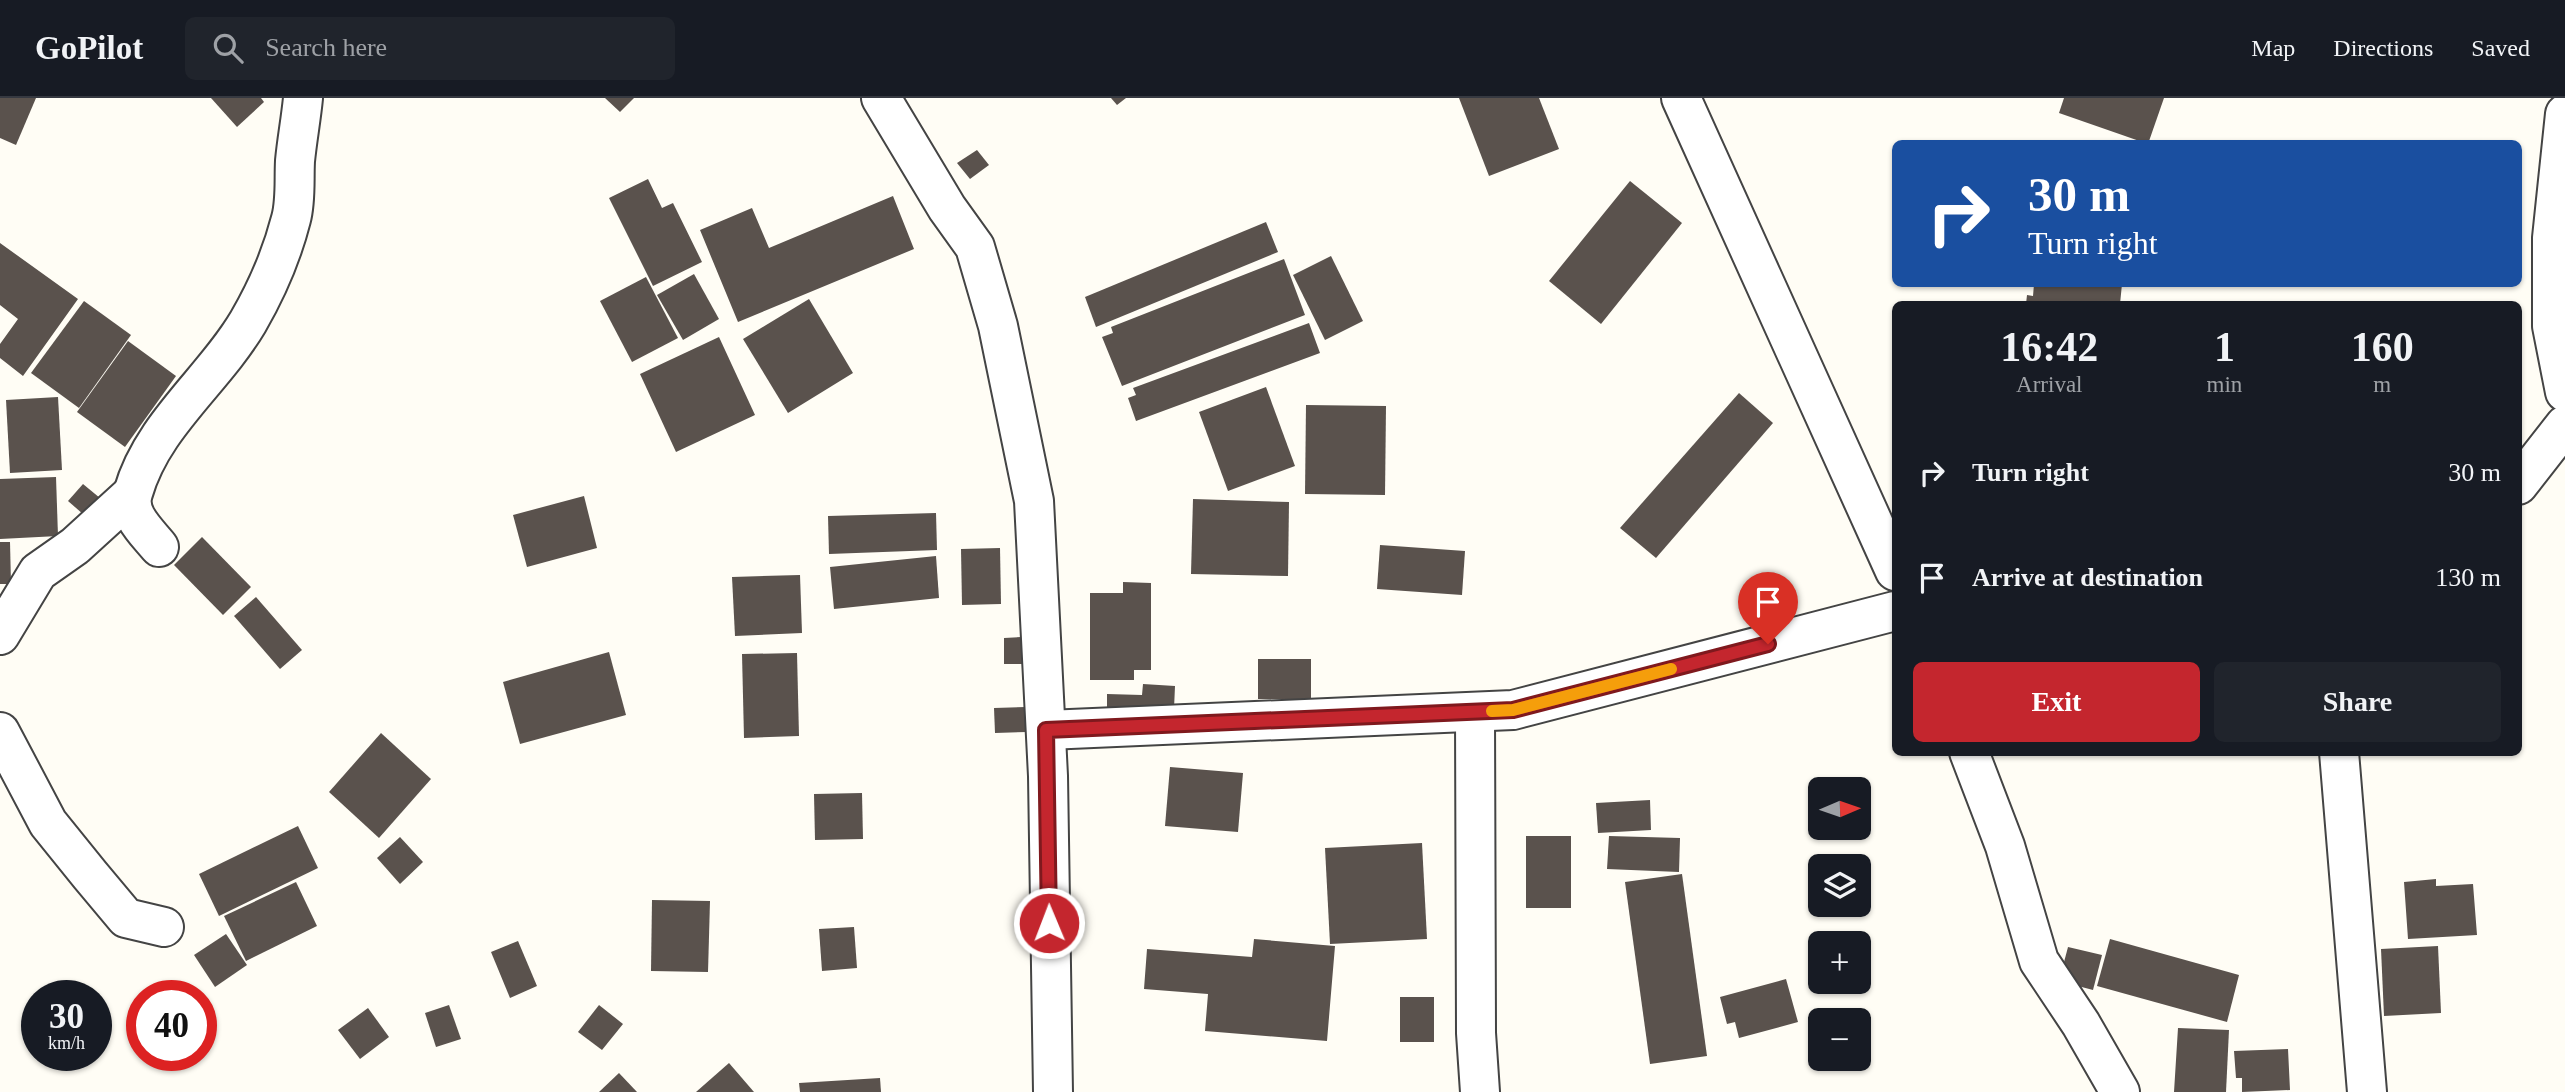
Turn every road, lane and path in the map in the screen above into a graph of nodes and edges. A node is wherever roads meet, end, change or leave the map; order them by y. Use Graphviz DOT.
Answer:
graph roads {
  1 [pos="303,98"];
  2 [pos="881,98"];
  3 [pos="1681,98"];
  4 [pos="2565,114"];
  5 [pos="2565,392"];
  6 [pos="2565,425"];
  7 [pos="2522,480"];
  8 [pos="131,495"];
  9 [pos="159,547"];
  10 [pos="1892,564"];
  11 [pos="1892,612"];
  12 [pos="0,635"];
  13 [pos="1475,712"];
  14 [pos="1046,730"];
  15 [pos="0,732"];
  16 [pos="1971,756"];
  17 [pos="2339,756"];
  18 [pos="164,926"];
  19 [pos="1053,1092"];
  20 [pos="1480,1092"];
  21 [pos="2120,1092"];
  22 [pos="2367,1092"];
  1 -- 8 [label="street"];
  2 -- 14 [label="street"];
  3 -- 10 [label="street"];
  4 -- 5 [label="street"];
  6 -- 7 [label="street"];
  8 -- 9 [label="street"];
  8 -- 12 [label="street"];
  11 -- 13 [label="street"];
  13 -- 14 [label="street"];
  13 -- 20 [label="street"];
  14 -- 19 [label="street"];
  15 -- 18 [label="street"];
  16 -- 21 [label="street"];
  17 -- 22 [label="street"];
}
